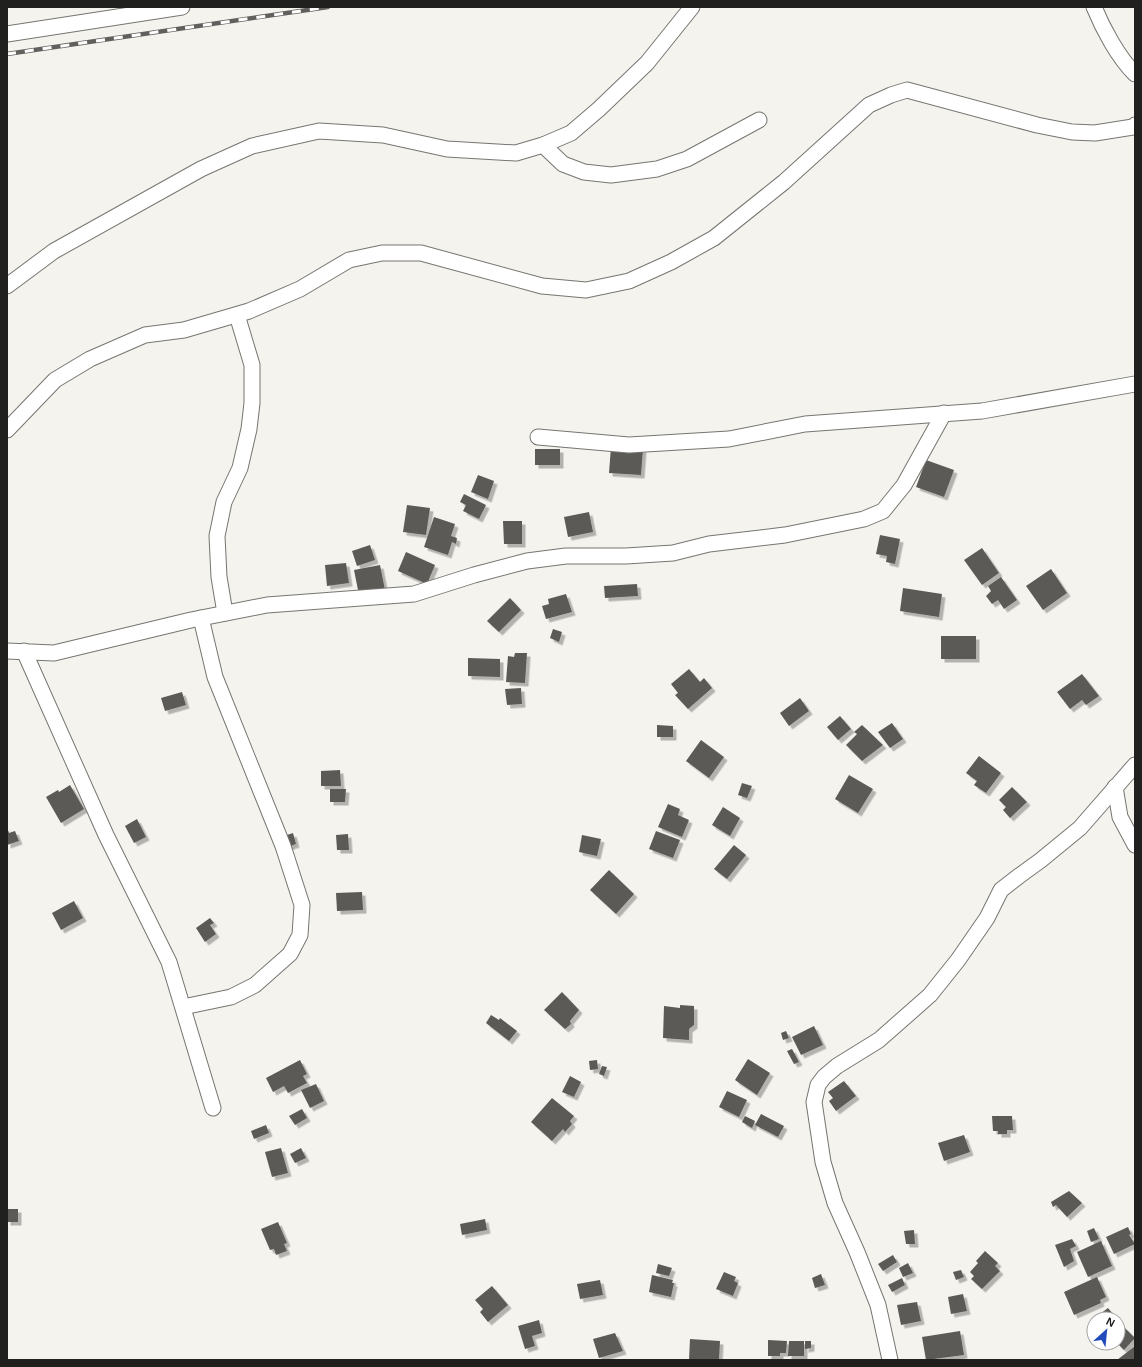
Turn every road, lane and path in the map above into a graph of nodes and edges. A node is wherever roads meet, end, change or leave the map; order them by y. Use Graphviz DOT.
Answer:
graph roads {
  1 [pos="182,7"];
  2 [pos="692,7"];
  3 [pos="1094,7"];
  4 [pos="7,34"];
  5 [pos="1135,74"];
  6 [pos="759,120"];
  7 [pos="1135,126"];
  8 [pos="543,145"];
  9 [pos="7,286"];
  10 [pos="237,315"];
  11 [pos="1135,384"];
  12 [pos="944,414"];
  13 [pos="7,430"];
  14 [pos="538,437"];
  15 [pos="225,613"];
  16 [pos="201,618"];
  17 [pos="7,651"];
  18 [pos="24,651"];
  19 [pos="1135,764"];
  20 [pos="1115,787"];
  21 [pos="1135,845"];
  22 [pos="183,1007"];
  23 [pos="213,1108"];
  24 [pos="890,1360"];
  1 -- 4 [label="street"];
  2 -- 8 [label="street"];
  3 -- 5 [label="street"];
  6 -- 8 [label="street"];
  7 -- 10 [label="street"];
  8 -- 9 [label="street"];
  10 -- 13 [label="street"];
  10 -- 15 [label="street"];
  11 -- 12 [label="street"];
  12 -- 14 [label="street"];
  12 -- 15 [label="street"];
  15 -- 16 [label="street"];
  16 -- 18 [label="street"];
  16 -- 22 [label="street"];
  17 -- 18 [label="street"];
  18 -- 22 [label="street"];
  19 -- 20 [label="street"];
  20 -- 21 [label="street"];
  20 -- 24 [label="street"];
  22 -- 23 [label="street"];
}
